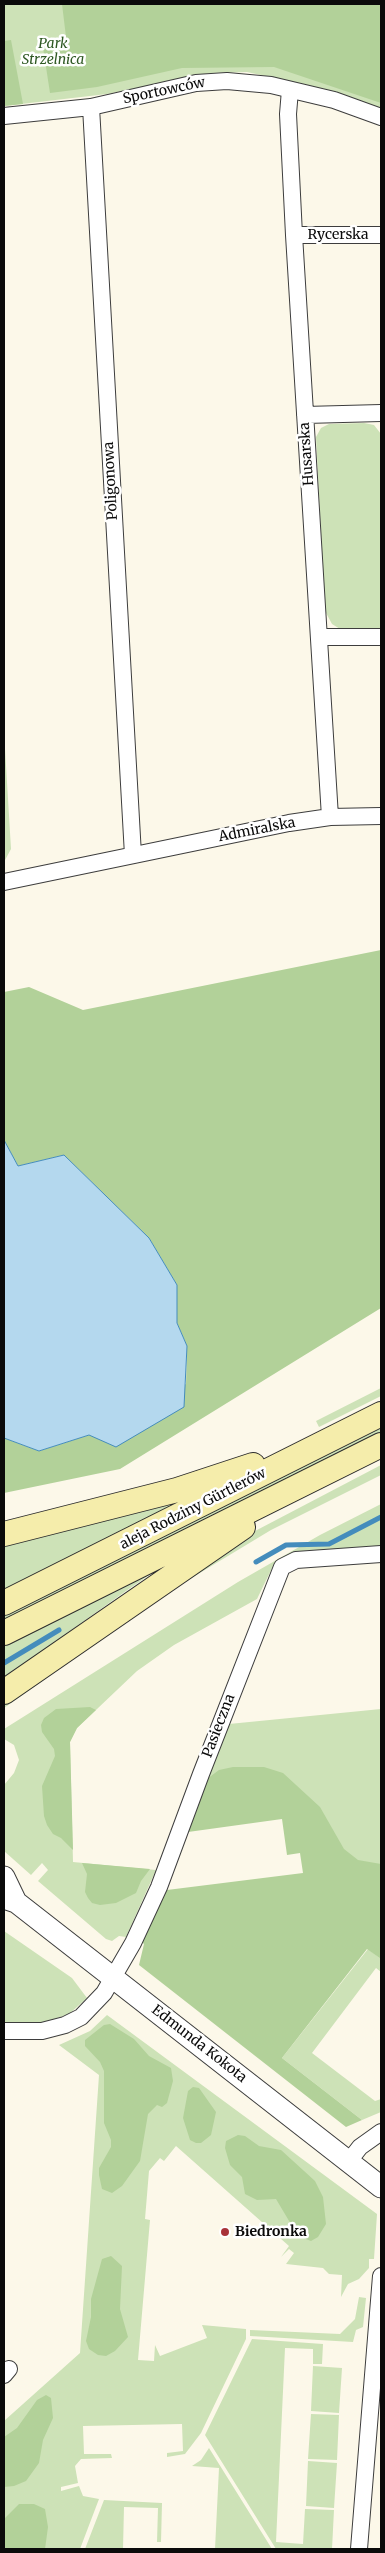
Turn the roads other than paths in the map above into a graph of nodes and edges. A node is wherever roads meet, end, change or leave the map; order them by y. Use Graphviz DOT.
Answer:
graph roads {
  1 [pos="290,90"];
  2 [pos="91,107"];
  3 [pos="4,116"];
  4 [pos="381,117"];
  5 [pos="294,235"];
  6 [pos="381,235"];
  7 [pos="381,412"];
  8 [pos="305,415"];
  9 [pos="319,637"];
  10 [pos="381,637"];
  11 [pos="381,816"];
  12 [pos="330,817"];
  13 [pos="134,855"];
  14 [pos="4,882"];
  15 [pos="381,1414"];
  16 [pos="328,1441"];
  17 [pos="381,1445"];
  18 [pos="312,1479"];
  19 [pos="4,1534"];
  20 [pos="381,1554"];
  21 [pos="4,1603"];
  22 [pos="4,1633"];
  23 [pos="4,1692"];
  24 [pos="4,1877"];
  25 [pos="10,1900"];
  26 [pos="114,1977"];
  27 [pos="4,2031"];
  28 [pos="381,2132"];
  29 [pos="349,2161"];
  30 [pos="381,2187"];
  31 [pos="381,2276"];
  32 [pos="359,2549"];
  1 -- 2 [label="street, Sportowców"];
  1 -- 4 [label="street, Sportowców"];
  1 -- 5 [label="street, Husarska"];
  2 -- 3 [label="street, Sportowców"];
  2 -- 13 [label="street, Poligonowa"];
  5 -- 6 [label="street, Rycerska"];
  5 -- 8 [label="street, Husarska"];
  7 -- 8 [label="street"];
  8 -- 9 [label="street, Husarska"];
  9 -- 10 [label="street"];
  9 -- 12 [label="street, Husarska"];
  11 -- 12 [label="street, Admiralska"];
  12 -- 13 [label="street, Admiralska"];
  13 -- 14 [label="street, Admiralska"];
  15 -- 16 [label="main road, aleja Rodziny Gürtlerów"];
  16 -- 19 [label="main road"];
  16 -- 21 [label="main road, aleja Rodziny Gürtlerów"];
  17 -- 18 [label="main road, aleja Rodziny Gürtlerów"];
  18 -- 22 [label="main road, aleja Rodziny Gürtlerów"];
  18 -- 23 [label="main road"];
  20 -- 26 [label="street, Pasieczna"];
  24 -- 25 [label="street, Edmunda Kokota"];
  25 -- 26 [label="street, Edmunda Kokota"];
  26 -- 27 [label="street, Pasieczna"];
  26 -- 29 [label="street, Edmunda Kokota"];
  28 -- 29 [label="street"];
  29 -- 30 [label="street, Edmunda Kokota"];
  31 -- 32 [label="street"];
}
